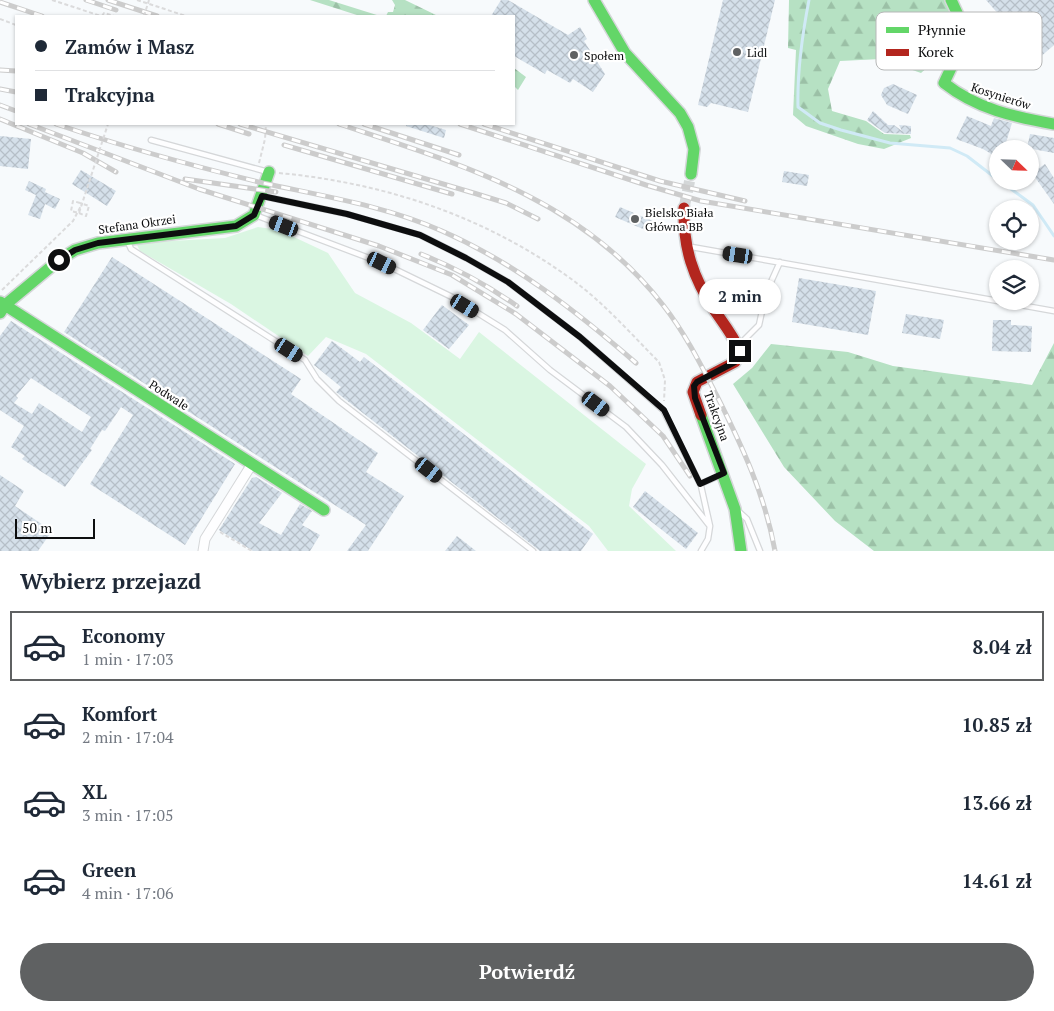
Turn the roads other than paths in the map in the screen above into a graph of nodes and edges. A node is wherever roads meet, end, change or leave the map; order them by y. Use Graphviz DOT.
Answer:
graph roads {
  1 [pos="594,0"];
  2 [pos="952,0"];
  3 [pos="957,12"];
  4 [pos="950,70"];
  5 [pos="1054,124"];
  6 [pos="151,140"];
  7 [pos="264,171"];
  8 [pos="691,174"];
  9 [pos="262,196"];
  10 [pos="684,208"];
  11 [pos="254,215"];
  12 [pos="126,239"];
  13 [pos="685,246"];
  14 [pos="780,262"];
  15 [pos="989,299"];
  16 [pos="2,307"];
  17 [pos="1039,308"];
  18 [pos="1054,311"];
  19 [pos="738,346"];
  20 [pos="252,464"];
  21 [pos="724,473"];
  22 [pos="700,484"];
  23 [pos="735,509"];
  24 [pos="324,510"];
  25 [pos="710,526"];
  26 [pos="203,551"];
  27 [pos="534,551"];
  28 [pos="701,551"];
  29 [pos="741,551"];
  30 [pos="760,551"];
  1 -- 8 [label="street"];
  2 -- 3 [label="street, Kosynierów"];
  4 -- 5 [label="street, Kosynierów"];
  6 -- 7 [label="lane"];
  7 -- 9 [label="street"];
  9 -- 11 [label="street"];
  9 -- 22 [label="lane"];
  10 -- 13 [label="street"];
  11 -- 12 [label="street, Stefana Okrzei"];
  11 -- 25 [label="lane"];
  12 -- 16 [label="street, Stefana Okrzei"];
  12 -- 27 [label="lane"];
  13 -- 14 [label="lane"];
  13 -- 19 [label="street"];
  14 -- 15 [label="lane"];
  14 -- 19 [label="lane"];
  16 -- 20 [label="street, Podwale"];
  17 -- 18 [label="lane"];
  19 -- 21 [label="street, Trakcyjna"];
  20 -- 24 [label="street, Podwale"];
  20 -- 26 [label="street"];
  21 -- 22 [label="lane"];
  21 -- 23 [label="street, Trakcyjna"];
  22 -- 25 [label="lane"];
  23 -- 29 [label="street, Trakcyjna"];
  23 -- 30 [label="lane"];
  25 -- 28 [label="lane"];
}
